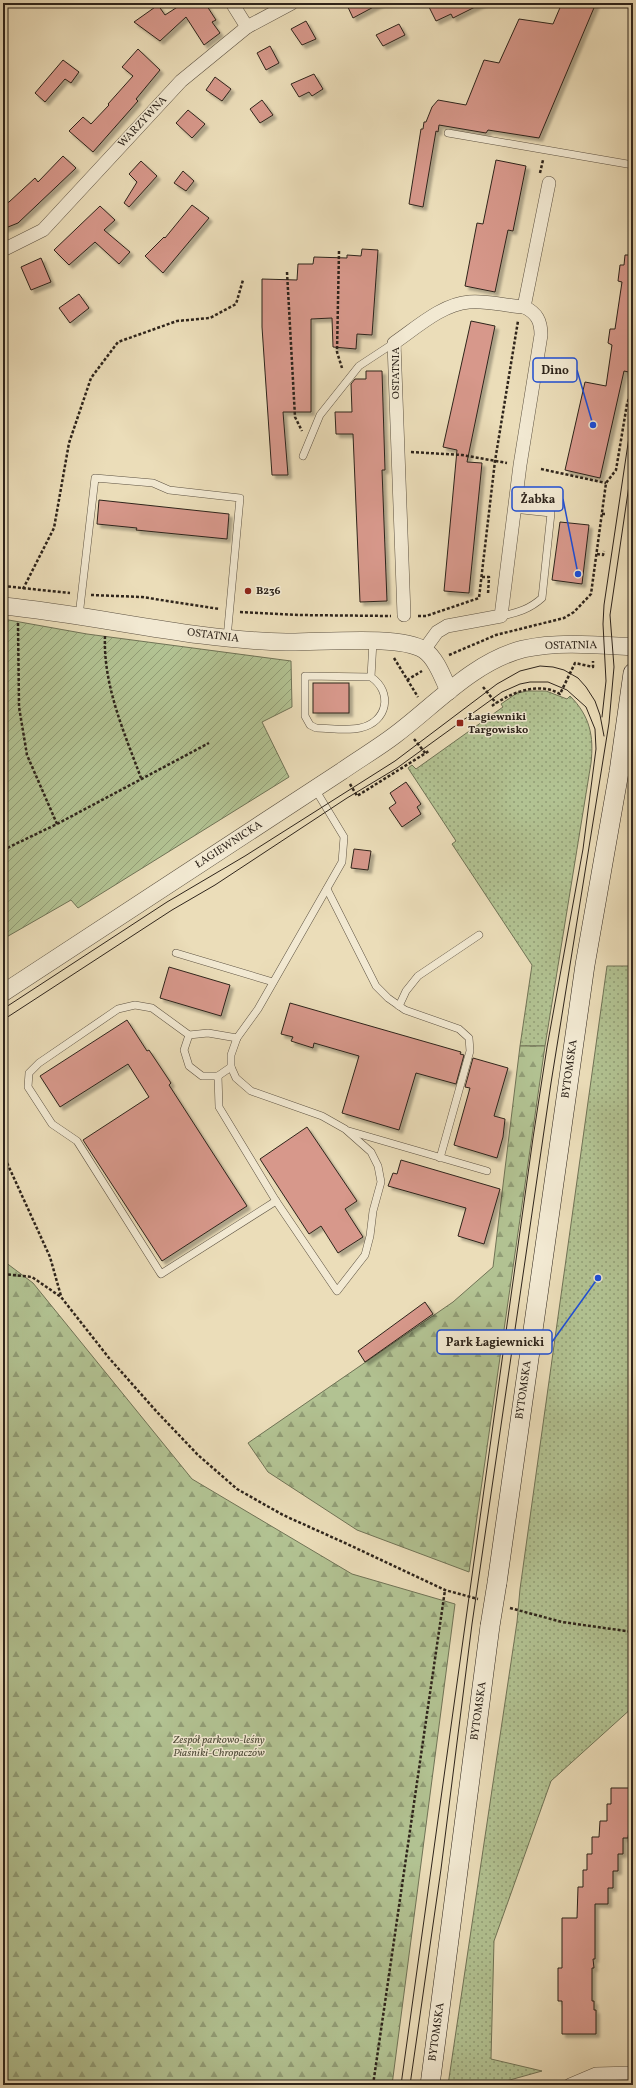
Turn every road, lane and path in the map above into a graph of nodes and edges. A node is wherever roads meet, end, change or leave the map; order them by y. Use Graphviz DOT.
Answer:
graph roads {
  1 [pos="232,3"];
  2 [pos="292,3"];
  3 [pos="247,27"];
  4 [pos="448,134"];
  5 [pos="545,150"];
  6 [pos="633,165"];
  7 [pos="544,181"];
  8 [pos="3,250"];
  9 [pos="339,251"];
  10 [pos="287,272"];
  11 [pos="243,280"];
  12 [pos="520,307"];
  13 [pos="394,343"];
  14 [pos="346,382"];
  15 [pos="633,387"];
  16 [pos="308,444"];
  17 [pos="398,452"];
  18 [pos="303,456"];
  19 [pos="495,461"];
  20 [pos="520,465"];
  21 [pos="541,469"];
  22 [pos="606,483"];
  23 [pos="513,509"];
  24 [pos="602,514"];
  25 [pos="606,514"];
  26 [pos="604,551"];
  27 [pos="597,554"];
  28 [pos="482,577"];
  29 [pos="3,586"];
  30 [pos="23,588"];
  31 [pos="81,594"];
  32 [pos="488,597"];
  33 [pos="11,611"];
  34 [pos="229,611"];
  35 [pos="404,616"];
  36 [pos="501,616"];
  37 [pos="79,617"];
  38 [pos="105,628"];
  39 [pos="227,638"];
  40 [pos="373,645"];
  41 [pos="633,647"];
  42 [pos="424,650"];
  43 [pos="447,656"];
  44 [pos="593,661"];
  45 [pos="423,671"];
  46 [pos="633,673"];
  47 [pos="371,677"];
  48 [pos="408,680"];
  49 [pos="484,686"];
  50 [pos="449,691"];
  51 [pos="418,700"];
  52 [pos="496,703"];
  53 [pos="492,706"];
  54 [pos="209,743"];
  55 [pos="429,751"];
  56 [pos="141,778"];
  57 [pos="348,781"];
  58 [pos="315,789"];
  59 [pos="57,824"];
  60 [pos="3,850"];
  61 [pos="327,889"];
  62 [pos="479,936"];
  63 [pos="176,953"];
  64 [pos="273,982"];
  65 [pos="3,993"];
  66 [pos="399,1006"];
  67 [pos="189,1035"];
  68 [pos="237,1038"];
  69 [pos="232,1067"];
  70 [pos="218,1076"];
  71 [pos="345,1129"];
  72 [pos="3,1154"];
  73 [pos="440,1158"];
  74 [pos="487,1171"];
  75 [pos="276,1201"];
  76 [pos="3,1274"];
  77 [pos="61,1297"];
  78 [pos="444,1590"];
  79 [pos="481,1600"];
  80 [pos="503,1606"];
  81 [pos="633,1632"];
  82 [pos="633,2073"];
  83 [pos="373,2085"];
  84 [pos="430,2085"];
  85 [pos="570,2085"];
  1 -- 3 [label="street"];
  2 -- 3 [label="street, WARZYWNA"];
  3 -- 8 [label="street, WARZYWNA"];
  4 -- 5 [label="lane"];
  5 -- 6 [label="lane"];
  5 -- 7 [label="path"];
  7 -- 12 [label="street"];
  9 -- 14 [label="path"];
  10 -- 16 [label="path"];
  11 -- 30 [label="path"];
  12 -- 13 [label="street, OSTATNIA"];
  12 -- 19 [label="path"];
  12 -- 20 [label="street"];
  13 -- 14 [label="lane"];
  13 -- 17 [label="street, OSTATNIA"];
  14 -- 16 [label="lane"];
  15 -- 22 [label="path"];
  16 -- 18 [label="lane"];
  17 -- 19 [label="path"];
  17 -- 35 [label="street, OSTATNIA"];
  19 -- 20 [label="path"];
  19 -- 28 [label="path"];
  20 -- 23 [label="street"];
  21 -- 22 [label="path"];
  22 -- 24 [label="path"];
  23 -- 36 [label="street"];
  23 -- 36 [label="lane"];
  24 -- 25 [label="path"];
  24 -- 27 [label="path"];
  26 -- 27 [label="path"];
  27 -- 43 [label="path"];
  28 -- 32 [label="path"];
  28 -- 35 [label="path"];
  29 -- 30 [label="path"];
  30 -- 31 [label="path"];
  30 -- 33 [label="path"];
  31 -- 34 [label="path"];
  31 -- 34 [label="lane"];
  31 -- 37 [label="lane"];
  33 -- 37 [label="street, OSTATNIA"];
  33 -- 59 [label="path"];
  34 -- 35 [label="path"];
  34 -- 39 [label="lane"];
  36 -- 42 [label="street"];
  37 -- 39 [label="street, OSTATNIA"];
  38 -- 56 [label="path"];
  39 -- 40 [label="street, OSTATNIA"];
  40 -- 42 [label="street, OSTATNIA"];
  40 -- 47 [label="lane"];
  40 -- 48 [label="path"];
  41 -- 50 [label="street, OSTATNIA"];
  42 -- 50 [label="street"];
  44 -- 52 [label="path"];
  45 -- 48 [label="path"];
  46 -- 84 [label="main road, BYTOMSKA, bridge"];
  47 -- 47 [label="lane"];
  48 -- 51 [label="path"];
  49 -- 52 [label="path"];
  50 -- 58 [label="street, ŁAGIEWNICKA"];
  52 -- 53 [label="path"];
  54 -- 56 [label="path"];
  55 -- 57 [label="path"];
  56 -- 59 [label="path"];
  58 -- 61 [label="lane"];
  58 -- 65 [label="street, ŁAGIEWNICKA"];
  59 -- 60 [label="path"];
  61 -- 64 [label="lane"];
  61 -- 66 [label="lane"];
  62 -- 66 [label="lane"];
  63 -- 64 [label="lane"];
  64 -- 68 [label="lane"];
  66 -- 73 [label="lane"];
  67 -- 68 [label="lane"];
  67 -- 70 [label="lane"];
  67 -- 75 [label="lane"];
  68 -- 69 [label="lane"];
  69 -- 70 [label="lane"];
  69 -- 71 [label="lane"];
  70 -- 75 [label="lane"];
  71 -- 73 [label="lane"];
  71 -- 75 [label="lane"];
  72 -- 77 [label="path"];
  73 -- 74 [label="lane"];
  76 -- 77 [label="path"];
  77 -- 78 [label="path"];
  78 -- 79 [label="path"];
  78 -- 83 [label="path"];
  80 -- 81 [label="path"];
  82 -- 85 [label="street"];
}
